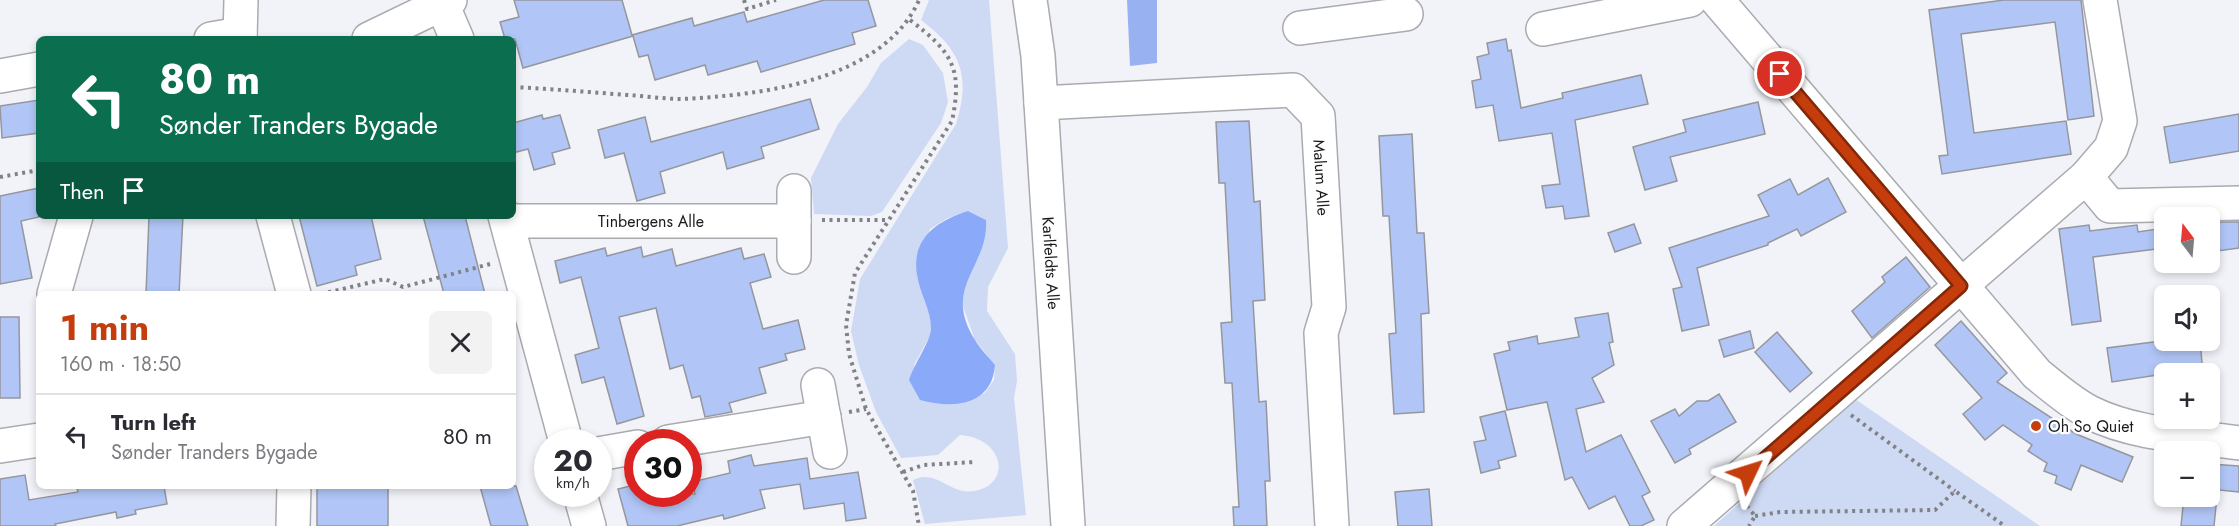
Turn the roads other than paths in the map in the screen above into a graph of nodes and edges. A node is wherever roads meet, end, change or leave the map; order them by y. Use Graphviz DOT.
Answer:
graph roads {
  1 [pos="241,0"];
  2 [pos="1030,0"];
  3 [pos="1690,0"];
  4 [pos="1718,0"];
  5 [pos="2100,0"];
  6 [pos="446,2"];
  7 [pos="1356,10"];
  8 [pos="1406,14"];
  9 [pos="1300,28"];
  10 [pos="1544,29"];
  11 [pos="230,36"];
  12 [pos="375,36"];
  13 [pos="456,36"];
  14 [pos="36,70"];
  15 [pos="0,76"];
  16 [pos="1041,103"];
  17 [pos="2086,177"];
  18 [pos="2239,202"];
  19 [pos="516,218"];
  20 [pos="75,219"];
  21 [pos="274,219"];
  22 [pos="506,219"];
  23 [pos="794,257"];
  24 [pos="1961,286"];
  25 [pos="55,291"];
  26 [pos="293,291"];
  27 [pos="818,385"];
  28 [pos="824,417"];
  29 [pos="562,429"];
  30 [pos="702,437"];
  31 [pos="36,440"];
  32 [pos="2239,443"];
  33 [pos="0,446"];
  34 [pos="830,452"];
  35 [pos="294,489"];
  36 [pos="584,507"];
  37 [pos="293,526"];
  38 [pos="589,526"];
  39 [pos="1068,526"];
  40 [pos="1332,526"];
  41 [pos="1684,526"];
  1 -- 11 [label="street"];
  2 -- 16 [label="street, Karlfeldts Alle"];
  3 -- 10 [label="street"];
  4 -- 24 [label="street"];
  5 -- 17 [label="street"];
  6 -- 12 [label="street"];
  6 -- 13 [label="street"];
  7 -- 8 [label="street"];
  7 -- 9 [label="street"];
  14 -- 15 [label="street"];
  16 -- 39 [label="street, Karlfeldts Alle"];
  16 -- 40 [label="street, Malum Alle"];
  17 -- 18 [label="street"];
  17 -- 24 [label="street"];
  19 -- 23 [label="street, Tinbergens Alle"];
  20 -- 25 [label="street"];
  21 -- 26 [label="street"];
  22 -- 29 [label="street, Tinbergens Alle"];
  24 -- 32 [label="street"];
  24 -- 41 [label="street"];
  27 -- 28 [label="street"];
  28 -- 30 [label="street"];
  28 -- 34 [label="street"];
  31 -- 33 [label="street"];
  35 -- 37 [label="street"];
  36 -- 38 [label="street"];
}
